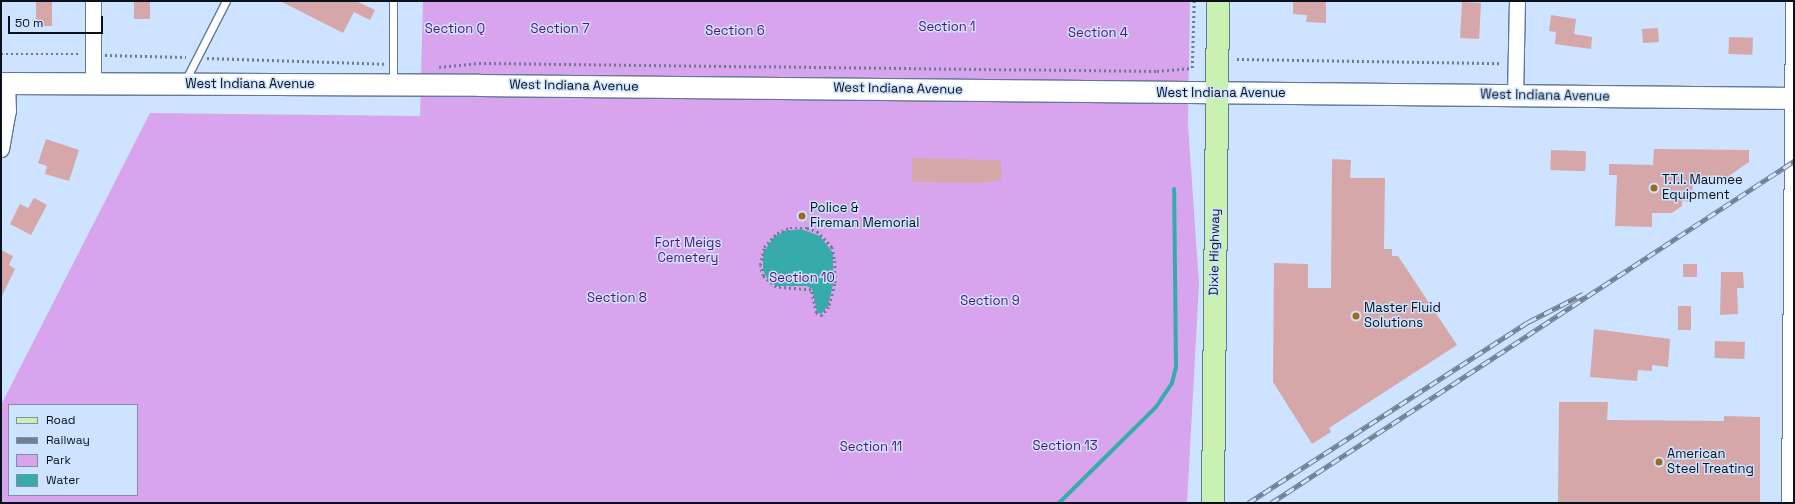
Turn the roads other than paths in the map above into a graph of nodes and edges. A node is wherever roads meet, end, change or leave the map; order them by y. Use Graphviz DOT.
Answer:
graph roads {
  1 [pos="93,1"];
  2 [pos="226,1"];
  3 [pos="393,1"];
  4 [pos="1218,1"];
  5 [pos="1517,1"];
  6 [pos="1793,1"];
  7 [pos="393,75"];
  8 [pos="4,84"];
  9 [pos="183,84"];
  10 [pos="93,85"];
  11 [pos="1217,92"];
  12 [pos="1515,96"];
  13 [pos="1793,98"];
  14 [pos="1,149"];
  15 [pos="1792,240"];
  16 [pos="1792,370"];
  17 [pos="1790,498"];
  18 [pos="1214,503"];
  1 -- 10 [label="street"];
  2 -- 9 [label="lane"];
  3 -- 7 [label="lane"];
  4 -- 11 [label="main road, Dixie Highway"];
  5 -- 12 [label="street"];
  6 -- 13 [label="street"];
  7 -- 9 [label="main road, West Indiana Avenue"];
  7 -- 11 [label="main road, West Indiana Avenue"];
  8 -- 10 [label="main road, West Indiana Avenue"];
  8 -- 14 [label="street"];
  9 -- 10 [label="main road, West Indiana Avenue"];
  11 -- 12 [label="main road, West Indiana Avenue"];
  11 -- 18 [label="main road, Dixie Highway"];
  12 -- 13 [label="main road, West Indiana Avenue"];
  13 -- 15 [label="street"];
  15 -- 16 [label="street"];
  16 -- 17 [label="street"];
}
